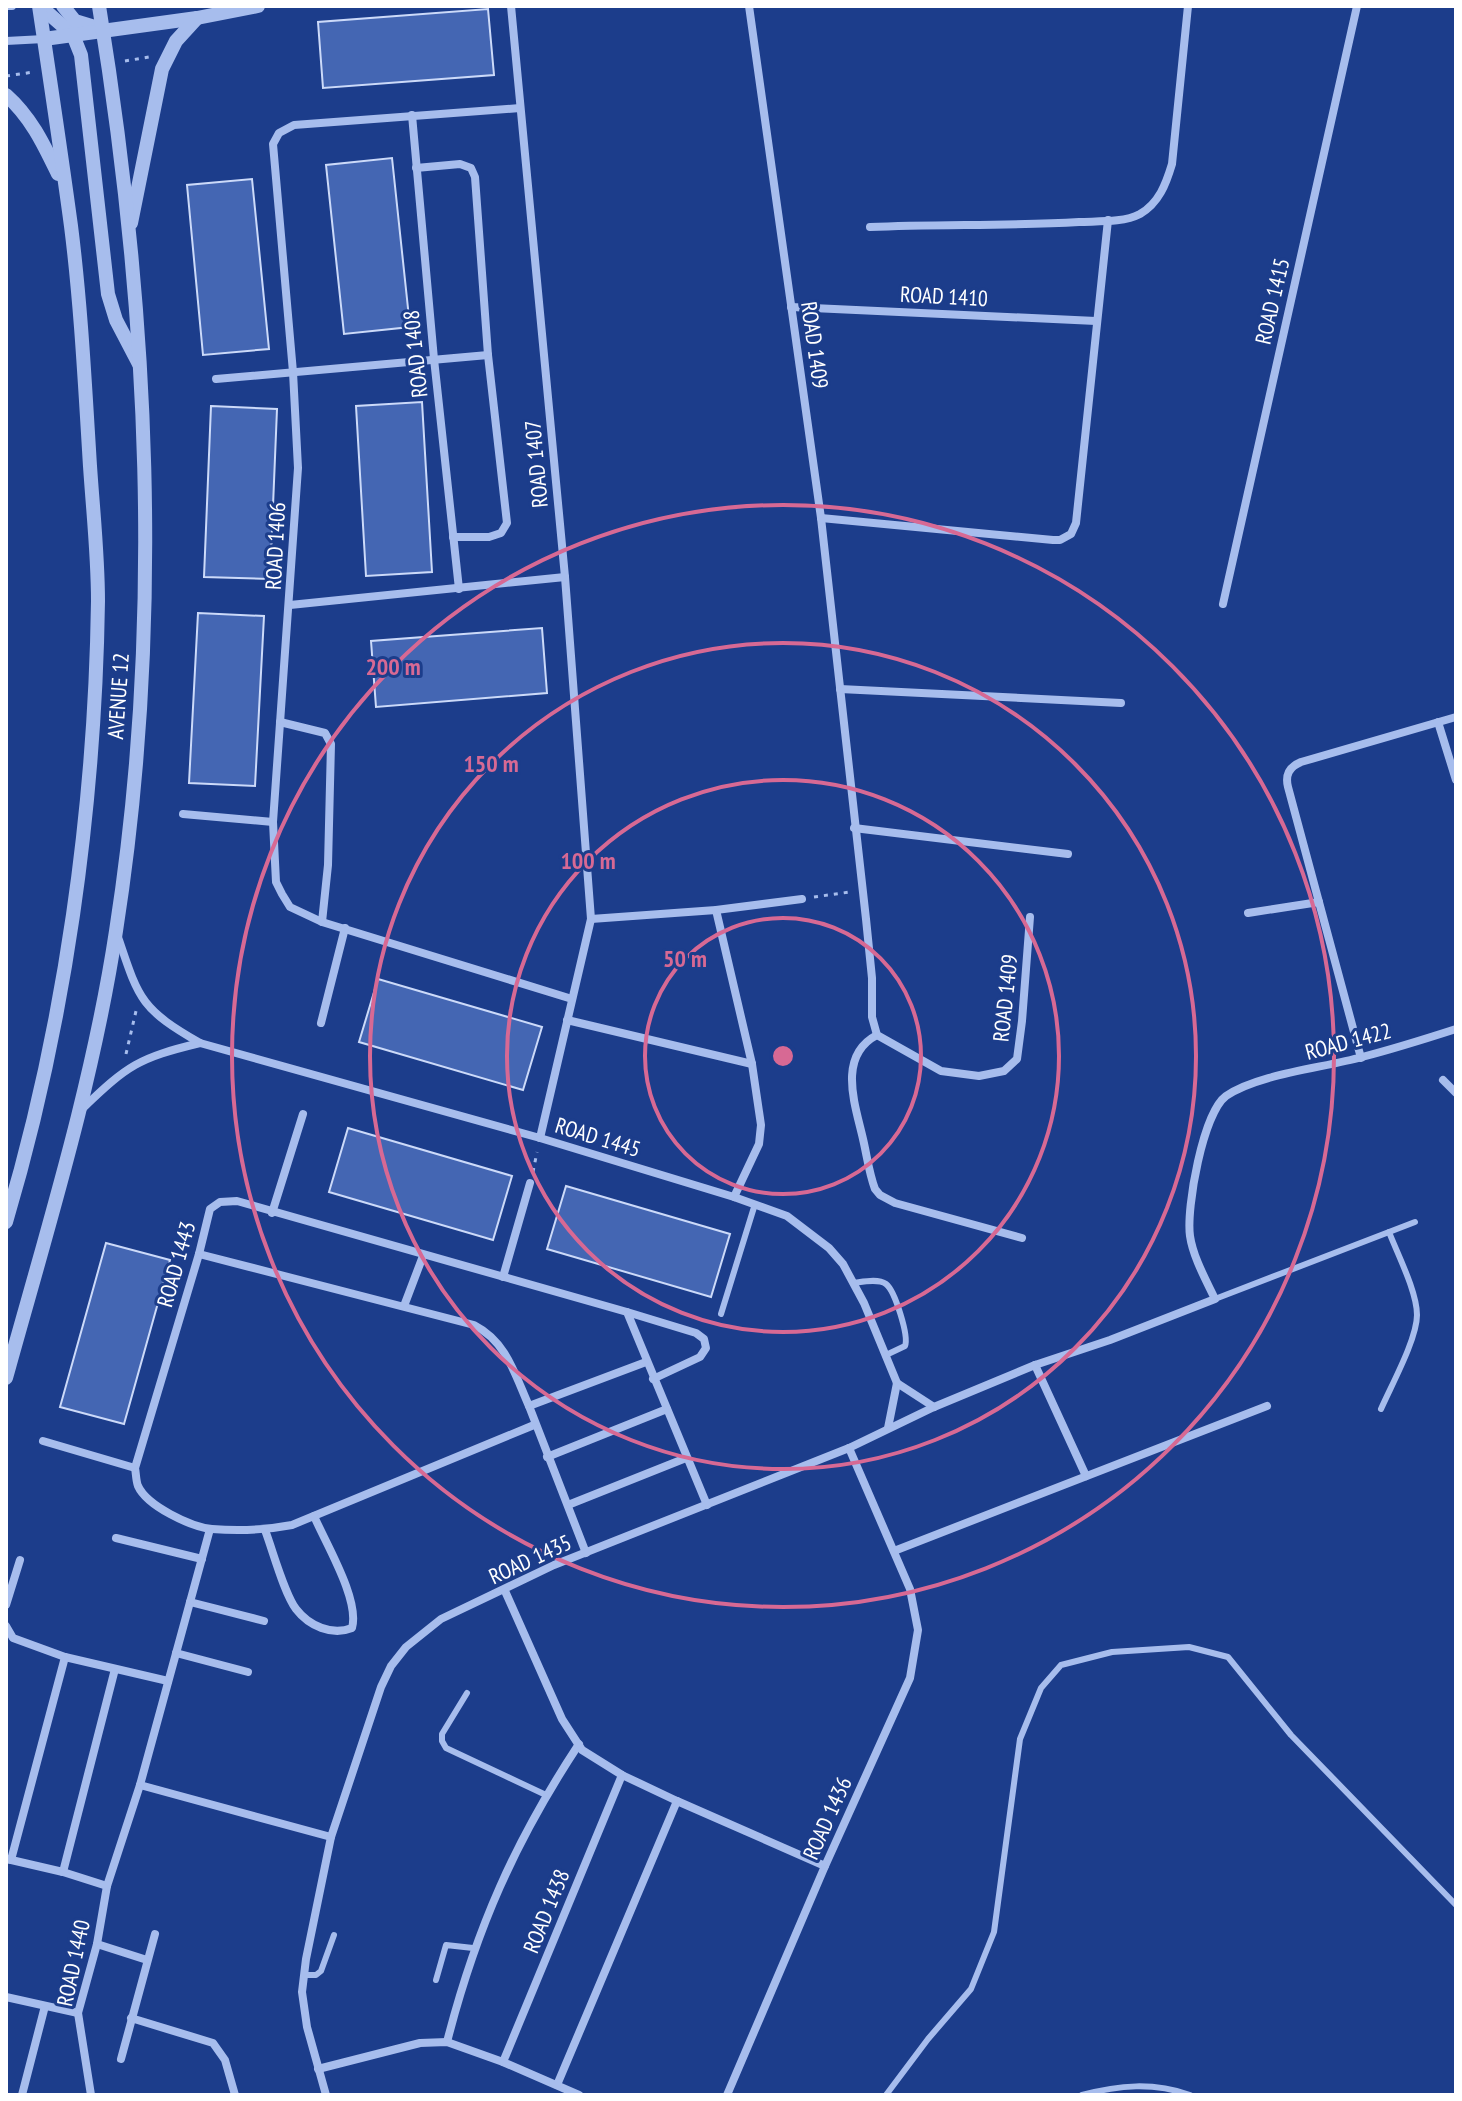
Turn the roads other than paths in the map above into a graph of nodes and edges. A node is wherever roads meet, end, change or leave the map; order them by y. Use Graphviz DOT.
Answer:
graph roads {
  1 [pos="6,6"];
  2 [pos="12,6"];
  3 [pos="40,6"];
  4 [pos="63,6"];
  5 [pos="99,6"];
  6 [pos="258,6"];
  7 [pos="511,6"];
  8 [pos="749,6"];
  9 [pos="1188,6"];
  10 [pos="1357,6"];
  11 [pos="197,18"];
  12 [pos="103,29"];
  13 [pos="73,35"];
  14 [pos="44,39"];
  15 [pos="6,41"];
  16 [pos="6,95"];
  17 [pos="520,108"];
  18 [pos="412,115"];
  19 [pos="416,168"];
  20 [pos="64,186"];
  21 [pos="1108,220"];
  22 [pos="870,227"];
  23 [pos="129,236"];
  24 [pos="791,307"];
  25 [pos="1096,321"];
  26 [pos="488,355"];
  27 [pos="434,359"];
  28 [pos="142,367"];
  29 [pos="293,372"];
  30 [pos="216,379"];
  31 [pos="821,518"];
  32 [pos="453,537"];
  33 [pos="565,577"];
  34 [pos="459,589"];
  35 [pos="1223,604"];
  36 [pos="290,605"];
  37 [pos="840,689"];
  38 [pos="1121,703"];
  39 [pos="1456,717"];
  40 [pos="280,722"];
  41 [pos="1438,722"];
  42 [pos="1456,780"];
  43 [pos="183,814"];
  44 [pos="273,822"];
  45 [pos="854,828"];
  46 [pos="1068,854"];
  47 [pos="802,899"];
  48 [pos="1319,902"];
  49 [pos="716,910"];
  50 [pos="1248,913"];
  51 [pos="1030,917"];
  52 [pos="591,919"];
  53 [pos="322,922"];
  54 [pos="345,928"];
  55 [pos="116,932"];
  56 [pos="572,999"];
  57 [pos="567,1020"];
  58 [pos="321,1023"];
  59 [pos="1456,1029"];
  60 [pos="877,1035"];
  61 [pos="200,1043"];
  62 [pos="1361,1058"];
  63 [pos="752,1064"];
  64 [pos="1443,1080"];
  65 [pos="1456,1093"];
  66 [pos="81,1111"];
  67 [pos="303,1114"];
  68 [pos="540,1138"];
  69 [pos="530,1183"];
  70 [pos="734,1197"];
  71 [pos="755,1204"];
  72 [pos="272,1213"];
  73 [pos="6,1222"];
  74 [pos="1415,1222"];
  75 [pos="1389,1232"];
  76 [pos="1022,1238"];
  77 [pos="199,1254"];
  78 [pos="423,1256"];
  79 [pos="503,1277"];
  80 [pos="853,1283"];
  81 [pos="1215,1299"];
  82 [pos="404,1306"];
  83 [pos="627,1312"];
  84 [pos="721,1314"];
  85 [pos="886,1355"];
  86 [pos="646,1362"];
  87 [pos="1035,1365"];
  88 [pos="6,1378"];
  89 [pos="653,1379"];
  90 [pos="897,1383"];
  91 [pos="529,1406"];
  92 [pos="1267,1406"];
  93 [pos="934,1407"];
  94 [pos="667,1409"];
  95 [pos="1381,1409"];
  96 [pos="534,1425"];
  97 [pos="888,1428"];
  98 [pos="43,1441"];
  99 [pos="849,1448"];
  100 [pos="547,1457"];
  101 [pos="686,1458"];
  102 [pos="135,1468"];
  103 [pos="1086,1476"];
  104 [pos="568,1505"];
  105 [pos="707,1505"];
  106 [pos="314,1516"];
  107 [pos="210,1529"];
  108 [pos="265,1530"];
  109 [pos="116,1538"];
  110 [pos="894,1551"];
  111 [pos="586,1553"];
  112 [pos="202,1559"];
  113 [pos="20,1560"];
  114 [pos="505,1591"];
  115 [pos="190,1602"];
  116 [pos="6,1605"];
  117 [pos="264,1621"];
  118 [pos="6,1626"];
  119 [pos="176,1653"];
  120 [pos="65,1657"];
  121 [pos="115,1669"];
  122 [pos="248,1672"];
  123 [pos="168,1681"];
  124 [pos="467,1693"];
  125 [pos="579,1744"];
  126 [pos="622,1775"];
  127 [pos="140,1785"];
  128 [pos="546,1795"];
  129 [pos="677,1801"];
  130 [pos="331,1837"];
  131 [pos="9,1859"];
  132 [pos="825,1866"];
  133 [pos="63,1872"];
  134 [pos="107,1886"];
  135 [pos="1456,1905"];
  136 [pos="155,1934"];
  137 [pos="334,1935"];
  138 [pos="97,1944"];
  139 [pos="473,1948"];
  140 [pos="147,1960"];
  141 [pos="304,1975"];
  142 [pos="436,1980"];
  143 [pos="6,1997"];
  144 [pos="45,2006"];
  145 [pos="78,2013"];
  146 [pos="131,2018"];
  147 [pos="447,2042"];
  148 [pos="121,2059"];
  149 [pos="503,2062"];
  150 [pos="318,2069"];
  151 [pos="557,2085"];
  152 [pos="22,2095"];
  153 [pos="91,2095"];
  154 [pos="235,2095"];
  155 [pos="326,2095"];
  156 [pos="579,2095"];
  157 [pos="727,2095"];
  158 [pos="886,2095"];
  159 [pos="1082,2095"];
  160 [pos="1190,2095"];
  1 -- 2 [label="street"];
  3 -- 13 [label="street"];
  3 -- 14 [label="street, AVENUE 12"];
  4 -- 12 [label="street"];
  5 -- 12 [label="street, AVENUE 12"];
  6 -- 11 [label="street"];
  7 -- 17 [label="street, ROAD 1407"];
  8 -- 24 [label="street, ROAD 1409"];
  9 -- 21 [label="street"];
  10 -- 35 [label="street, ROAD 1415"];
  11 -- 12 [label="street"];
  11 -- 23 [label="street"];
  12 -- 13 [label="street"];
  12 -- 23 [label="street, AVENUE 12"];
  13 -- 14 [label="street"];
  13 -- 28 [label="street"];
  14 -- 15 [label="street"];
  14 -- 20 [label="street, AVENUE 12"];
  16 -- 20 [label="street"];
  17 -- 18 [label="street, ROAD 1406"];
  17 -- 33 [label="street, ROAD 1407"];
  18 -- 19 [label="street, ROAD 1408"];
  18 -- 29 [label="street, ROAD 1406"];
  19 -- 26 [label="street"];
  19 -- 27 [label="street, ROAD 1408"];
  20 -- 73 [label="street, AVENUE 12"];
  21 -- 22 [label="street"];
  21 -- 25 [label="street"];
  23 -- 28 [label="street, AVENUE 12"];
  24 -- 25 [label="street, ROAD 1410"];
  24 -- 31 [label="street, ROAD 1409"];
  25 -- 31 [label="street"];
  26 -- 27 [label="street"];
  26 -- 32 [label="street"];
  27 -- 29 [label="street"];
  27 -- 32 [label="street, ROAD 1408"];
  28 -- 55 [label="street, AVENUE 12"];
  29 -- 30 [label="street"];
  29 -- 36 [label="street, ROAD 1406"];
  31 -- 37 [label="street, ROAD 1409"];
  32 -- 34 [label="street, ROAD 1408"];
  33 -- 34 [label="street"];
  33 -- 52 [label="street, ROAD 1407"];
  34 -- 36 [label="street"];
  36 -- 40 [label="street, ROAD 1406"];
  37 -- 38 [label="street"];
  37 -- 45 [label="street, ROAD 1409"];
  39 -- 41 [label="street"];
  40 -- 44 [label="street, ROAD 1406"];
  40 -- 53 [label="street"];
  41 -- 42 [label="street"];
  41 -- 48 [label="street"];
  43 -- 44 [label="street"];
  44 -- 53 [label="street, ROAD 1406"];
  45 -- 46 [label="street"];
  45 -- 60 [label="street, ROAD 1409"];
  47 -- 49 [label="street"];
  48 -- 50 [label="street"];
  48 -- 62 [label="street"];
  49 -- 52 [label="street"];
  49 -- 63 [label="street"];
  51 -- 60 [label="street, ROAD 1409"];
  52 -- 56 [label="street, ROAD 1407"];
  53 -- 54 [label="street, ROAD 1406"];
  54 -- 56 [label="street, ROAD 1406"];
  54 -- 58 [label="street"];
  55 -- 61 [label="street, ROAD 1445"];
  55 -- 66 [label="street, AVENUE 12"];
  56 -- 57 [label="street, ROAD 1407"];
  57 -- 63 [label="street"];
  57 -- 68 [label="street, ROAD 1407"];
  59 -- 62 [label="street, ROAD 1422"];
  60 -- 76 [label="street"];
  61 -- 66 [label="street, ROAD 1445"];
  61 -- 68 [label="street, ROAD 1445"];
  62 -- 81 [label="street, ROAD 1422"];
  63 -- 70 [label="street"];
  64 -- 65 [label="street"];
  66 -- 88 [label="street, AVENUE 12"];
  67 -- 72 [label="street"];
  68 -- 70 [label="street, ROAD 1445"];
  69 -- 79 [label="street"];
  70 -- 71 [label="street, ROAD 1445"];
  71 -- 80 [label="street, ROAD 1445"];
  71 -- 84 [label="lane"];
  72 -- 77 [label="street, ROAD 1443"];
  72 -- 78 [label="street, ROAD 1443"];
  74 -- 75 [label="lane"];
  75 -- 81 [label="lane"];
  75 -- 95 [label="lane"];
  77 -- 82 [label="street"];
  77 -- 102 [label="street, ROAD 1443"];
  78 -- 79 [label="street, ROAD 1443"];
  78 -- 82 [label="street"];
  79 -- 83 [label="street, ROAD 1443"];
  80 -- 85 [label="street, ROAD 1445"];
  80 -- 85 [label="lane"];
  81 -- 87 [label="street, ROAD 1435"];
  82 -- 91 [label="street"];
  83 -- 86 [label="street"];
  83 -- 89 [label="street, ROAD 1443"];
  85 -- 90 [label="street, ROAD 1445"];
  86 -- 89 [label="street"];
  86 -- 91 [label="street"];
  87 -- 93 [label="street, ROAD 1435"];
  87 -- 103 [label="street"];
  89 -- 94 [label="street"];
  90 -- 93 [label="street"];
  90 -- 97 [label="street"];
  91 -- 96 [label="street"];
  92 -- 103 [label="street"];
  93 -- 97 [label="street, ROAD 1435"];
  94 -- 100 [label="street"];
  94 -- 101 [label="street"];
  96 -- 100 [label="street"];
  96 -- 106 [label="street"];
  97 -- 99 [label="street, ROAD 1435"];
  98 -- 102 [label="street"];
  99 -- 105 [label="street, ROAD 1435"];
  99 -- 110 [label="street, ROAD 1436"];
  100 -- 104 [label="street"];
  101 -- 104 [label="street"];
  101 -- 105 [label="street"];
  102 -- 107 [label="street"];
  103 -- 110 [label="street"];
  104 -- 111 [label="street"];
  105 -- 111 [label="street, ROAD 1435"];
  106 -- 108 [label="street"];
  106 -- 108 [label="street"];
  107 -- 108 [label="street"];
  107 -- 112 [label="street, ROAD 1440"];
  109 -- 112 [label="street"];
  110 -- 132 [label="street, ROAD 1436"];
  111 -- 114 [label="street, ROAD 1435"];
  112 -- 115 [label="street, ROAD 1440"];
  113 -- 116 [label="street"];
  114 -- 125 [label="street"];
  114 -- 130 [label="street, ROAD 1435"];
  115 -- 117 [label="street"];
  115 -- 119 [label="street, ROAD 1440"];
  118 -- 120 [label="street"];
  119 -- 122 [label="street"];
  119 -- 123 [label="street, ROAD 1440"];
  120 -- 121 [label="street"];
  120 -- 131 [label="street"];
  121 -- 123 [label="street"];
  121 -- 133 [label="street"];
  123 -- 127 [label="street, ROAD 1440"];
  124 -- 128 [label="lane"];
  125 -- 126 [label="street"];
  125 -- 128 [label="street"];
  126 -- 129 [label="street"];
  126 -- 149 [label="street, ROAD 1438"];
  127 -- 130 [label="street"];
  127 -- 134 [label="street, ROAD 1440"];
  128 -- 139 [label="street"];
  129 -- 132 [label="street"];
  129 -- 151 [label="street"];
  130 -- 141 [label="street, ROAD 1435"];
  131 -- 133 [label="street"];
  132 -- 157 [label="street, ROAD 1436"];
  133 -- 134 [label="street"];
  134 -- 138 [label="street, ROAD 1440"];
  135 -- 158 [label="lane"];
  136 -- 140 [label="street"];
  137 -- 141 [label="lane"];
  138 -- 140 [label="street"];
  138 -- 145 [label="street, ROAD 1440"];
  139 -- 142 [label="lane"];
  139 -- 147 [label="street"];
  140 -- 146 [label="street"];
  141 -- 150 [label="street, ROAD 1435"];
  143 -- 144 [label="street"];
  144 -- 145 [label="street"];
  144 -- 152 [label="street"];
  145 -- 153 [label="street, ROAD 1440"];
  146 -- 148 [label="street"];
  146 -- 154 [label="street"];
  147 -- 149 [label="street"];
  147 -- 150 [label="street"];
  149 -- 151 [label="street"];
  150 -- 155 [label="street, ROAD 1435"];
  151 -- 156 [label="street"];
  159 -- 160 [label="lane"];
}
